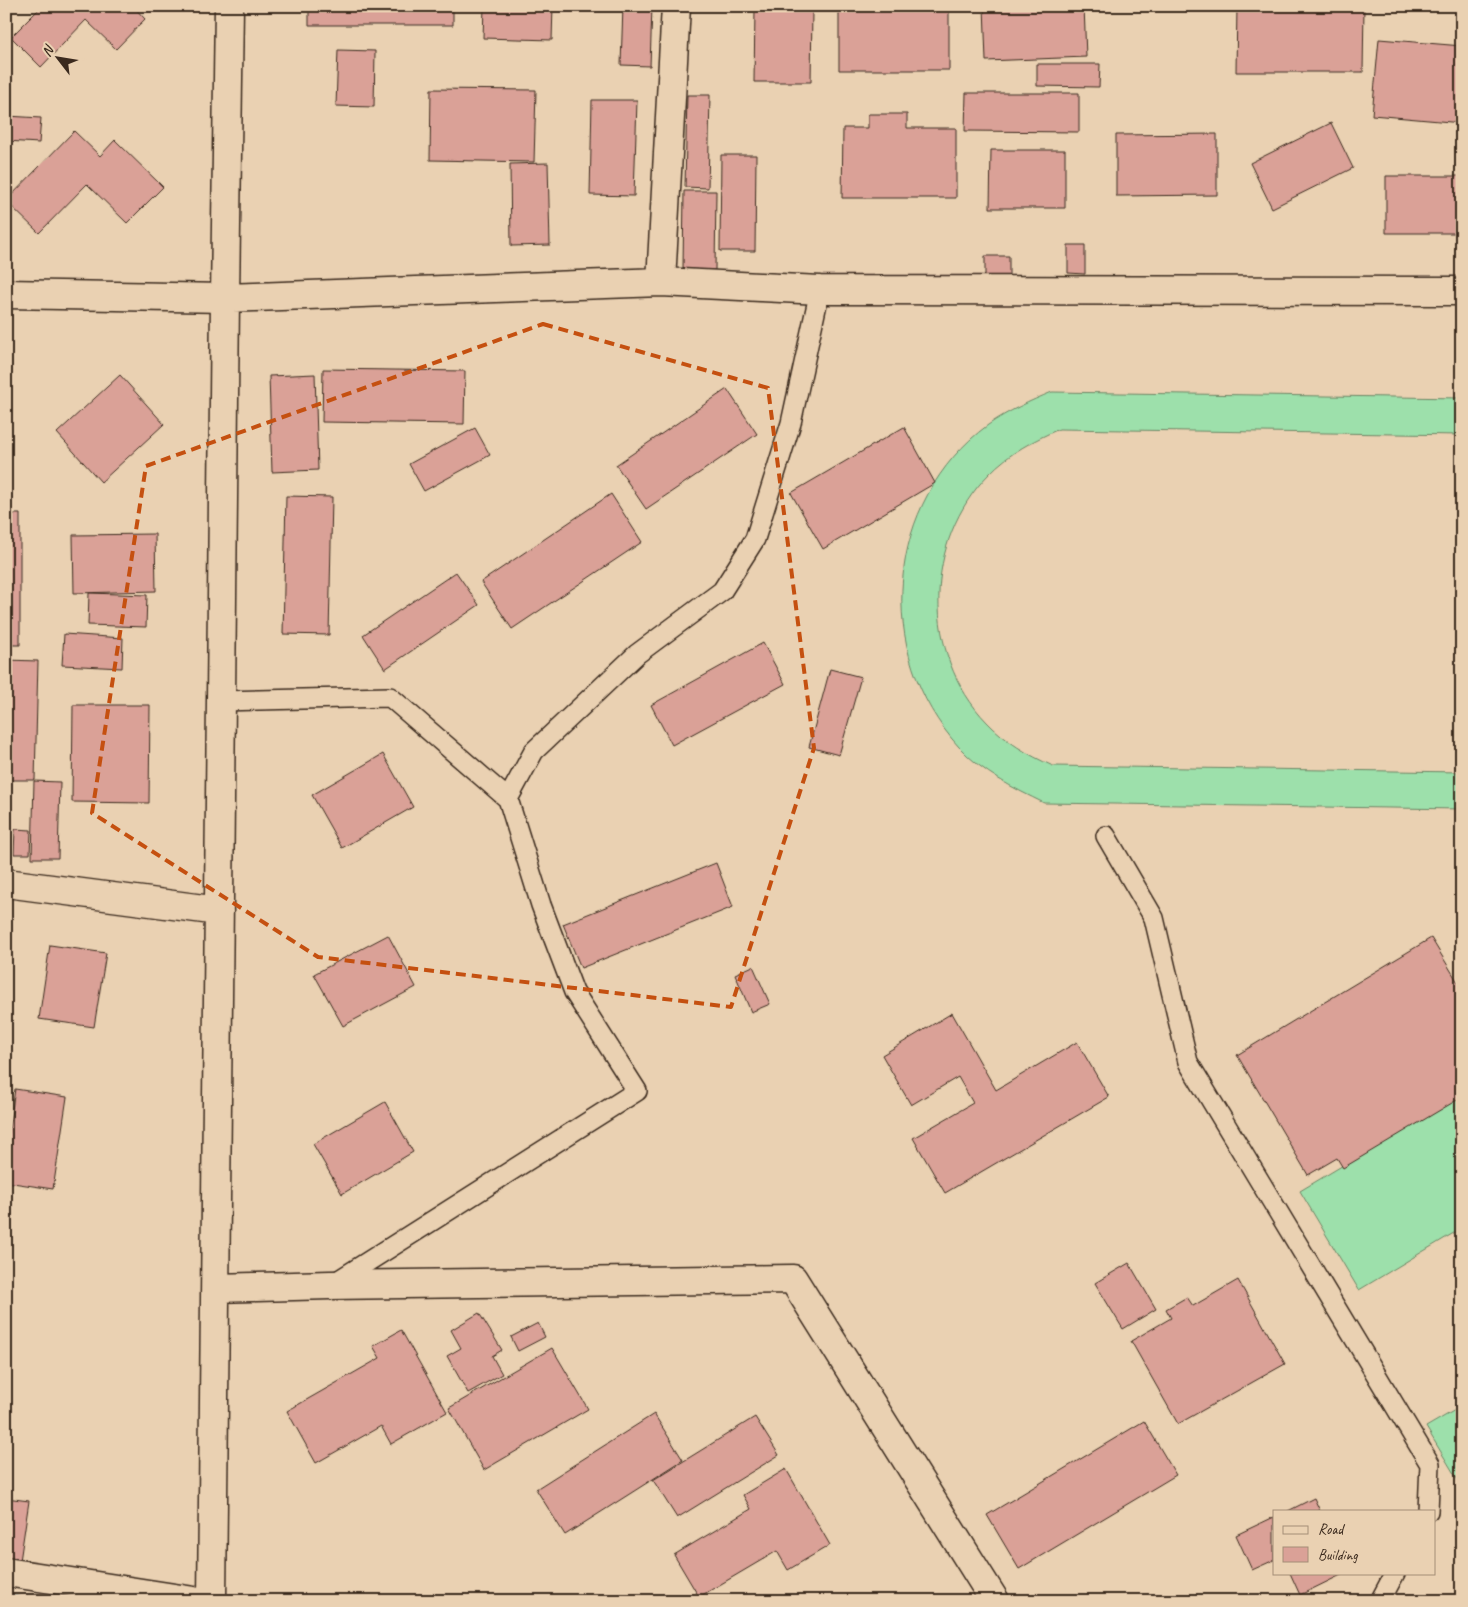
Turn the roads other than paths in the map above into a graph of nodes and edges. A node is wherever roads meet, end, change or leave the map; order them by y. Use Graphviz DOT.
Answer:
graph roads {
  1 [pos="229,6"];
  2 [pos="676,6"];
  3 [pos="661,282"];
  4 [pos="820,290"];
  5 [pos="1462,291"];
  6 [pos="6,294"];
  7 [pos="225,298"];
  8 [pos="221,701"];
  9 [pos="508,799"];
  10 [pos="1106,836"];
  11 [pos="6,883"];
  12 [pos="219,911"];
  13 [pos="330,1285"];
  14 [pos="216,1288"];
  15 [pos="1428,1510"];
  16 [pos="6,1572"];
  17 [pos="1394,1574"];
  18 [pos="194,1601"];
  19 [pos="212,1601"];
  20 [pos="995,1601"];
  21 [pos="1380,1601"];
  1 -- 7 [label="street"];
  2 -- 3 [label="street"];
  3 -- 4 [label="street"];
  3 -- 7 [label="street"];
  4 -- 5 [label="street"];
  4 -- 9 [label="lane"];
  6 -- 7 [label="street"];
  7 -- 8 [label="street"];
  8 -- 9 [label="lane"];
  8 -- 12 [label="street"];
  9 -- 13 [label="lane"];
  10 -- 15 [label="lane"];
  11 -- 12 [label="street"];
  12 -- 14 [label="street"];
  13 -- 14 [label="street"];
  13 -- 20 [label="street"];
  14 -- 19 [label="street"];
  16 -- 18 [label="street"];
  17 -- 21 [label="lane"];
}
